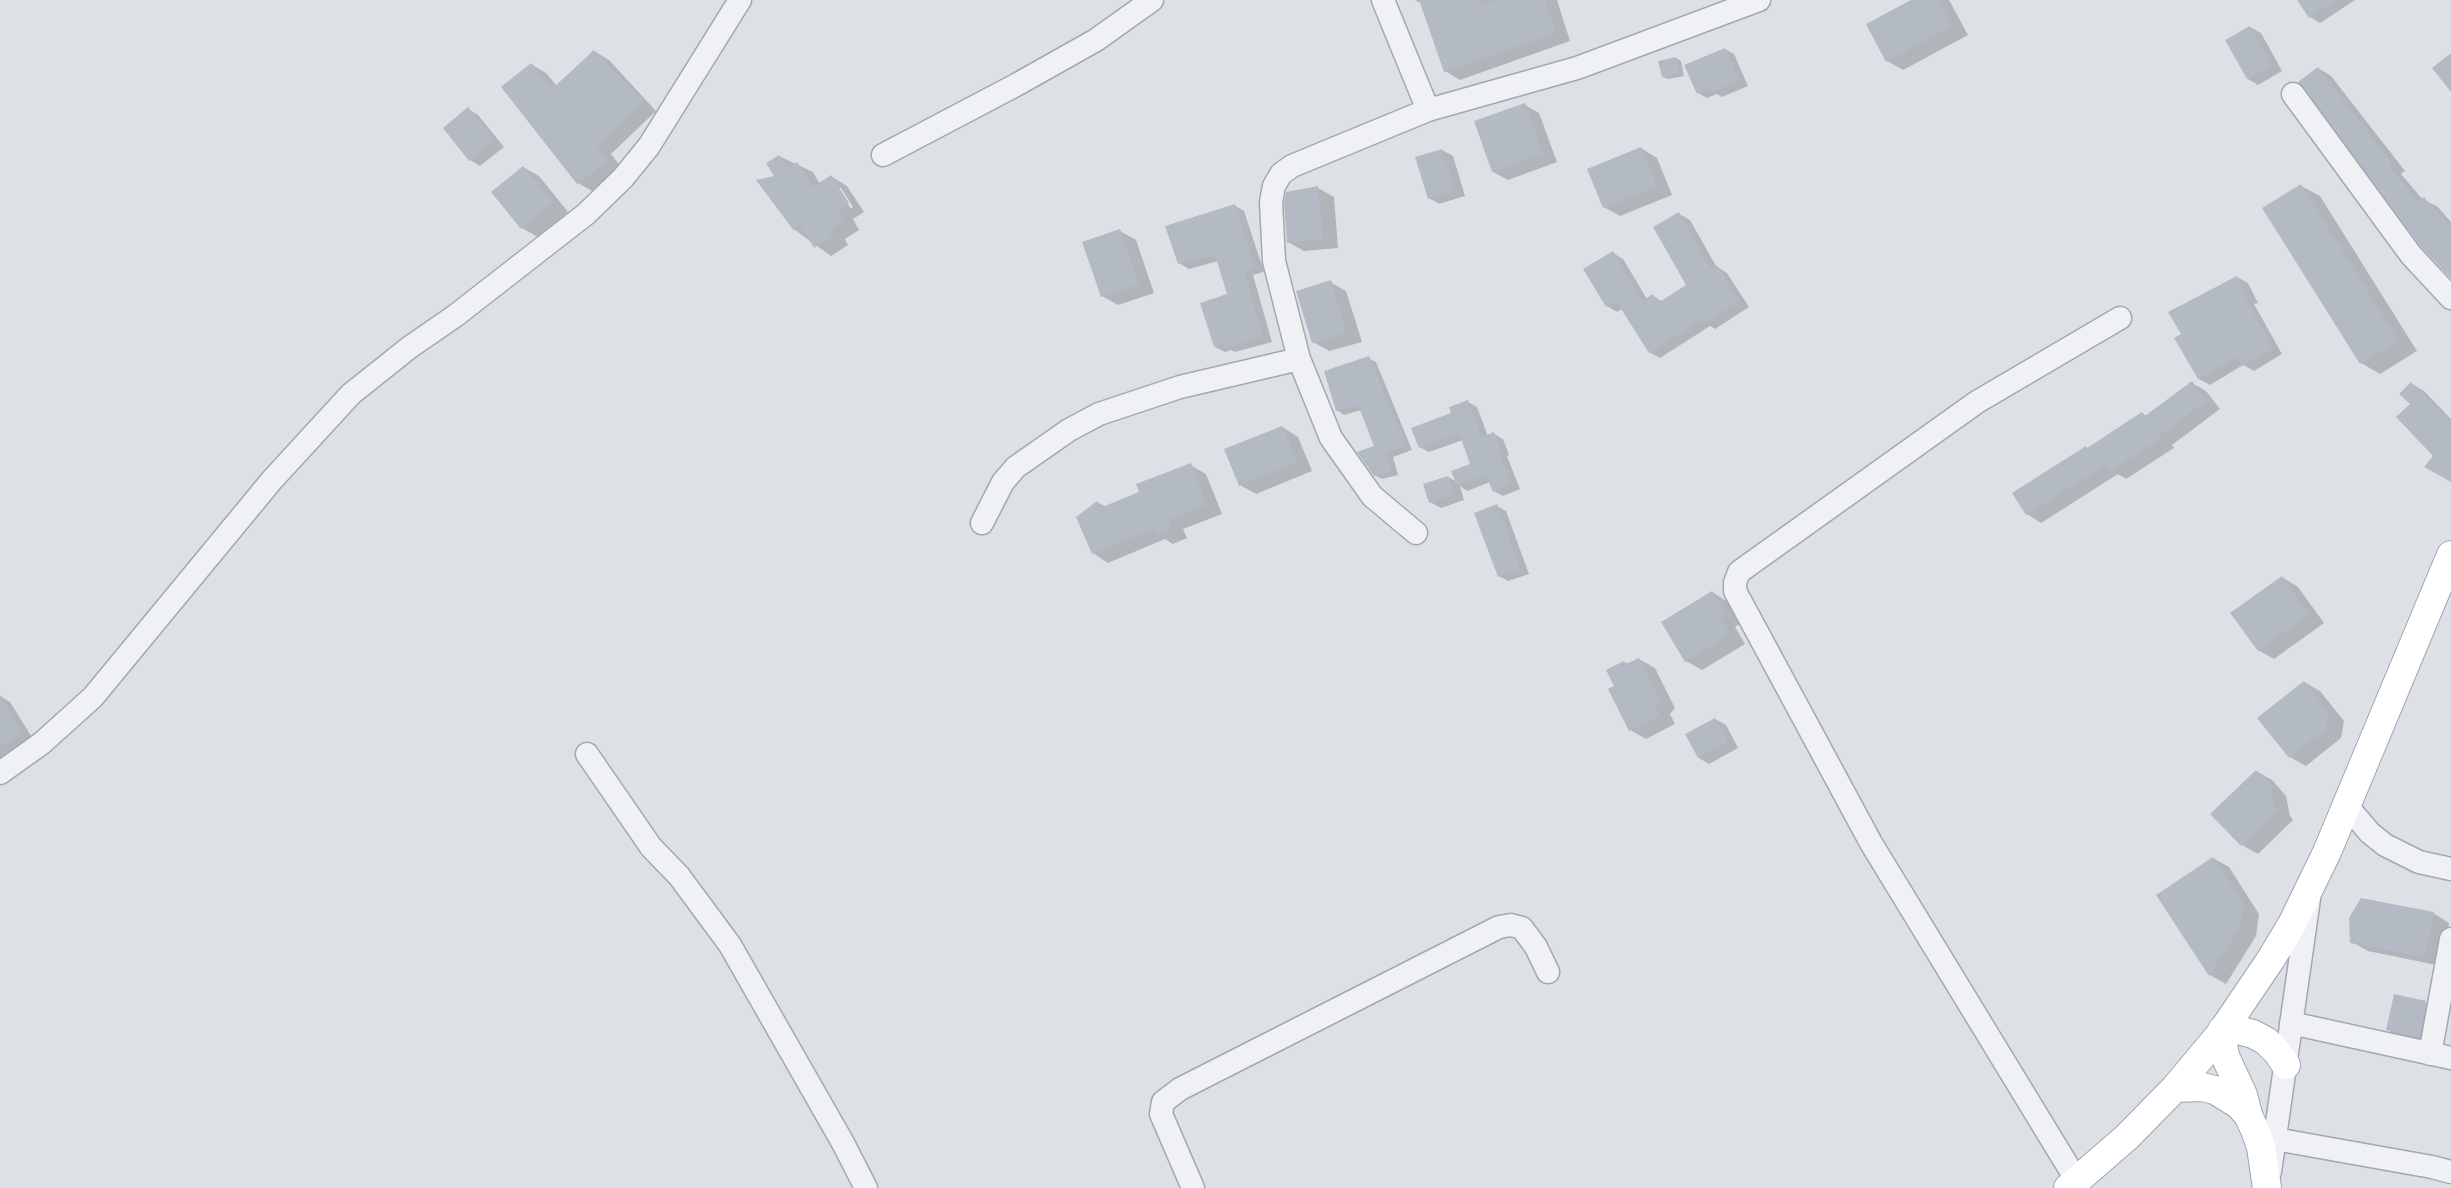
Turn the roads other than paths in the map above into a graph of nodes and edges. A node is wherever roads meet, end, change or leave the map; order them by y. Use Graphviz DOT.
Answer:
graph roads {
  1 [pos="740,0"];
  2 [pos="1152,0"];
  3 [pos="1383,0"];
  4 [pos="1759,0"];
  5 [pos="2293,94"];
  6 [pos="1428,110"];
  7 [pos="883,155"];
  8 [pos="2451,298"];
  9 [pos="2120,318"];
  10 [pos="1299,359"];
  11 [pos="982,524"];
  12 [pos="1416,533"];
  13 [pos="2451,555"];
  14 [pos="587,754"];
  15 [pos="0,773"];
  16 [pos="2346,805"];
  17 [pos="2451,869"];
  18 [pos="2310,888"];
  19 [pos="2451,939"];
  20 [pos="1548,972"];
  21 [pos="2292,1023"];
  22 [pos="2222,1032"];
  23 [pos="2440,1056"];
  24 [pos="2286,1065"];
  25 [pos="2175,1088"];
  26 [pos="2248,1115"];
  27 [pos="2275,1139"];
  28 [pos="2451,1172"];
  29 [pos="2073,1184"];
  30 [pos="866,1188"];
  31 [pos="1193,1188"];
  32 [pos="2268,1188"];
  1 -- 15 [label="street"];
  2 -- 7 [label="street"];
  3 -- 6 [label="street"];
  4 -- 6 [label="street"];
  5 -- 8 [label="street"];
  6 -- 10 [label="street"];
  9 -- 29 [label="street"];
  10 -- 11 [label="street"];
  10 -- 12 [label="street"];
  13 -- 16 [label="main road"];
  14 -- 30 [label="street"];
  16 -- 17 [label="street"];
  16 -- 18 [label="main road"];
  18 -- 21 [label="street"];
  18 -- 22 [label="main road"];
  19 -- 23 [label="street"];
  20 -- 31 [label="street"];
  21 -- 23 [label="street"];
  21 -- 24 [label="street"];
  22 -- 24 [label="main road"];
  22 -- 25 [label="main road"];
  22 -- 26 [label="main road"];
  24 -- 27 [label="street"];
  25 -- 26 [label="main road"];
  25 -- 29 [label="main road"];
  26 -- 32 [label="main road"];
  27 -- 28 [label="street"];
  27 -- 32 [label="street"];
}
